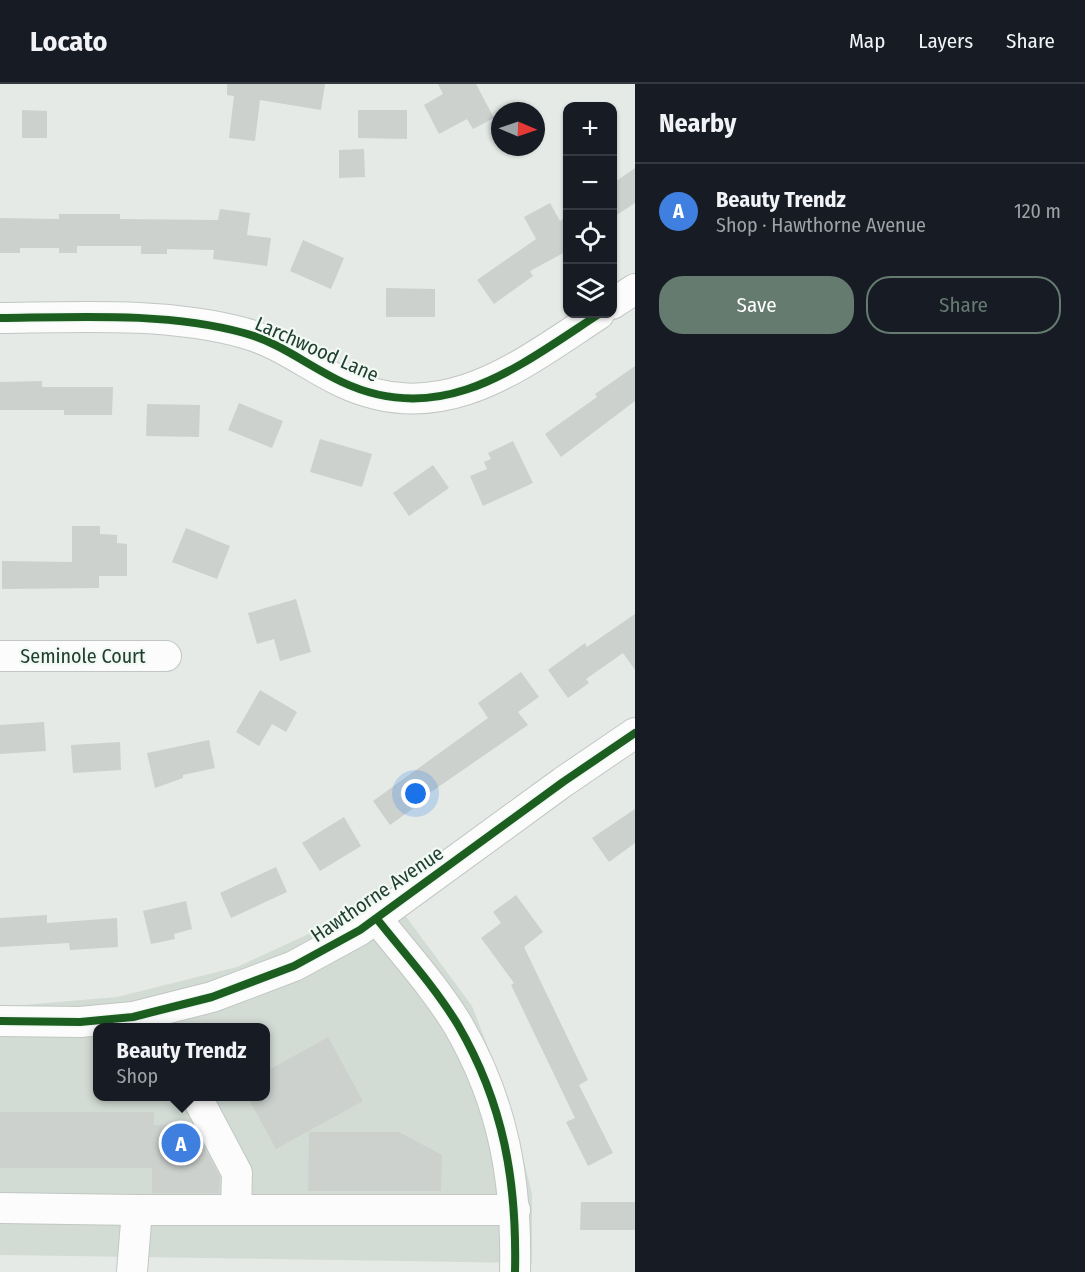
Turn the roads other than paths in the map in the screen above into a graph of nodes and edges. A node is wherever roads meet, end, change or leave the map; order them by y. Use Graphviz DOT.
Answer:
graph roads {
  1 [pos="635,289"];
  2 [pos="617,301"];
  3 [pos="0,318"];
  4 [pos="592,318"];
  5 [pos="0,656"];
  6 [pos="166,656"];
  7 [pos="635,733"];
  8 [pos="377,919"];
  9 [pos="0,1021"];
  10 [pos="200,1103"];
  11 [pos="0,1208"];
  12 [pos="137,1210"];
  13 [pos="236,1210"];
  14 [pos="515,1210"];
  15 [pos="132,1272"];
  16 [pos="515,1272"];
  1 -- 2 [label="street"];
  3 -- 4 [label="street, Larchwood Lane"];
  5 -- 6 [label="street, Seminole Court"];
  7 -- 8 [label="street, Hawthorne Avenue"];
  8 -- 9 [label="street, Hawthorne Avenue"];
  8 -- 14 [label="street"];
  10 -- 13 [label="street"];
  11 -- 12 [label="street"];
  12 -- 13 [label="street"];
  12 -- 15 [label="street"];
  13 -- 14 [label="street"];
  14 -- 16 [label="street"];
}
